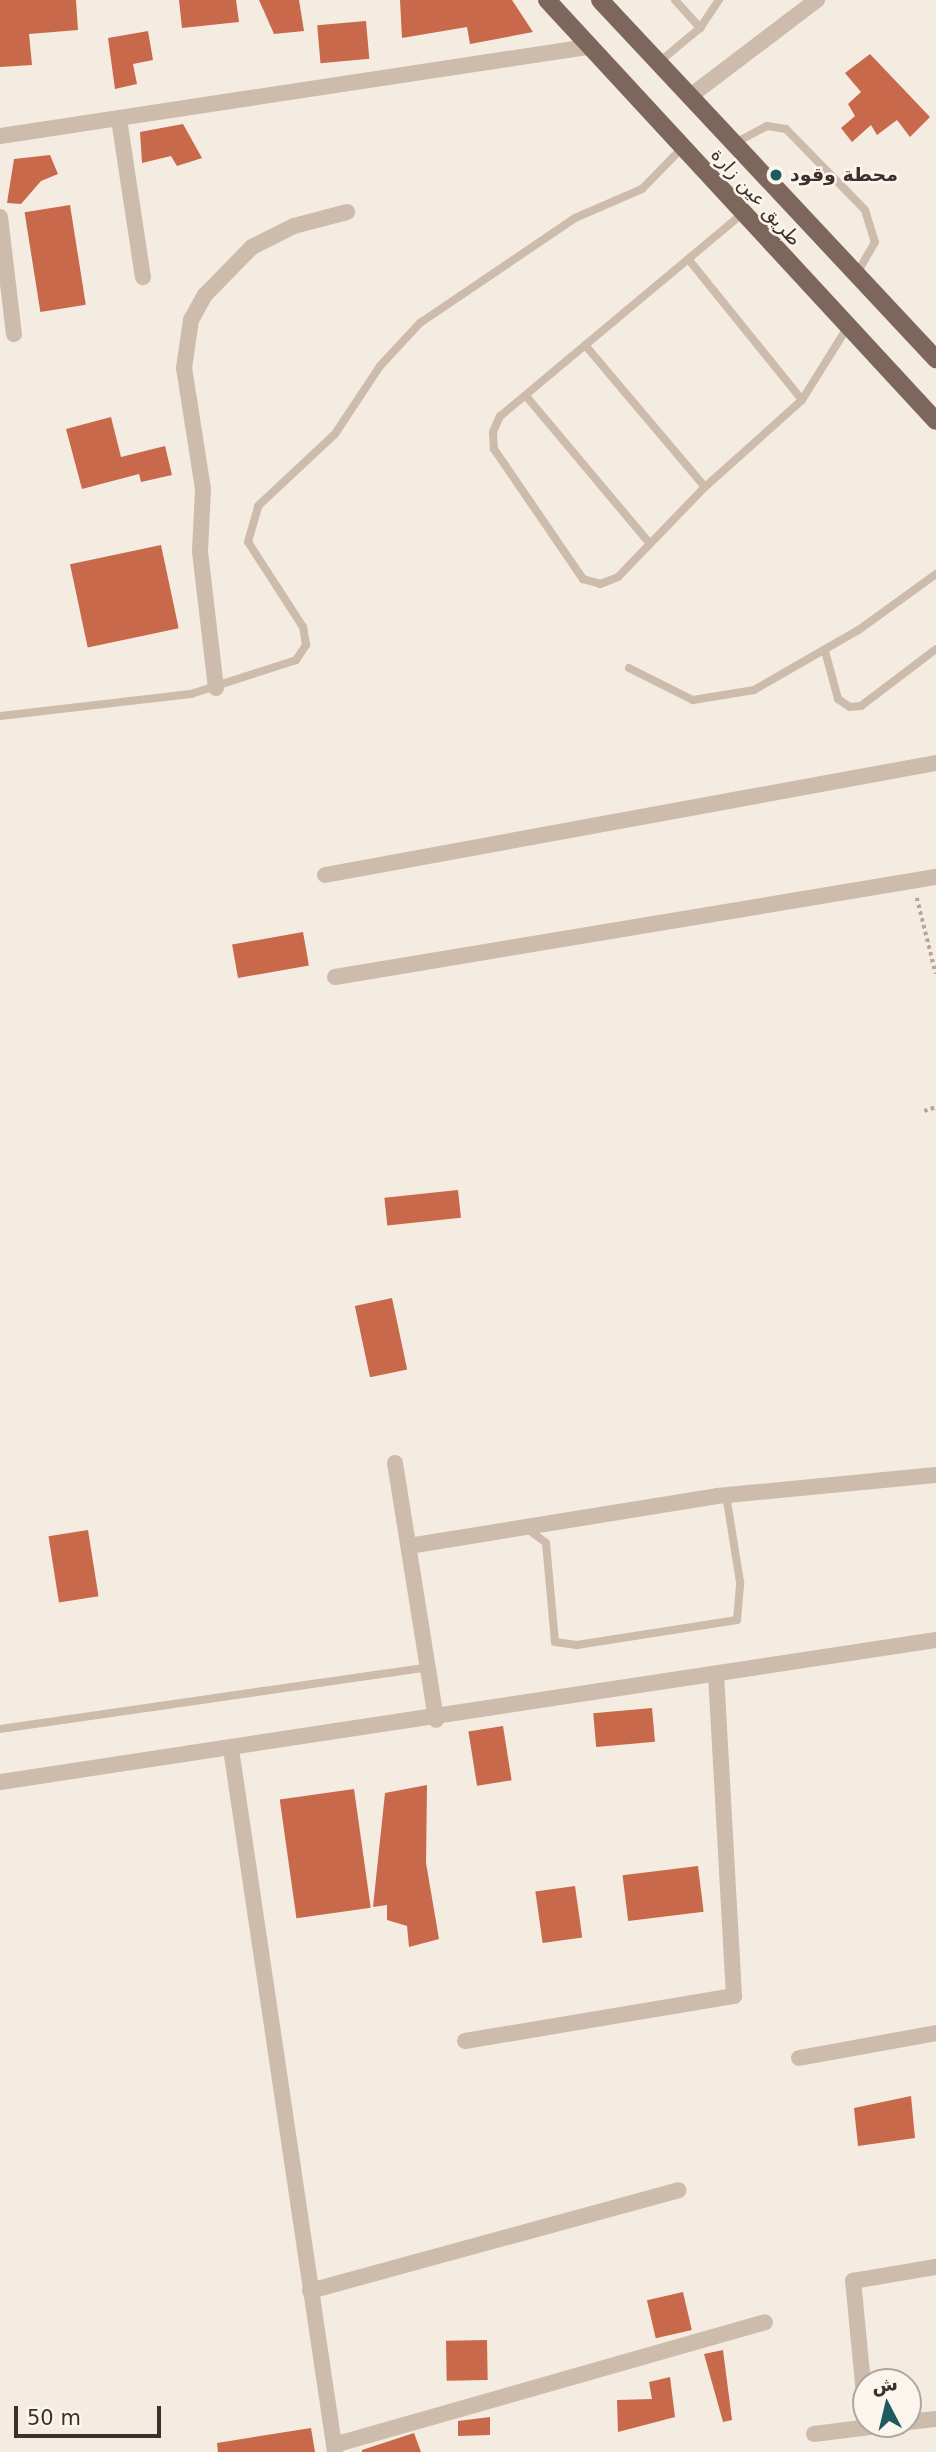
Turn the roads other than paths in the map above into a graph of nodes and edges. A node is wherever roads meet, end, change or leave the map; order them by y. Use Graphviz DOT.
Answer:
graph roads {
  1 [pos="547,0"];
  2 [pos="600,0"];
  3 [pos="675,0"];
  4 [pos="719,0"];
  5 [pos="817,0"];
  6 [pos="700,28"];
  7 [pos="587,47"];
  8 [pos="658,63"];
  9 [pos="689,97"];
  10 [pos="119,119"];
  11 [pos="0,136"];
  12 [pos="733,145"];
  13 [pos="682,148"];
  14 [pos="347,212"];
  15 [pos="742,214"];
  16 [pos="0,217"];
  17 [pos="689,260"];
  18 [pos="144,277"];
  19 [pos="854,278"];
  20 [pos="847,328"];
  21 [pos="14,334"];
  22 [pos="586,345"];
  23 [pos="936,359"];
  24 [pos="526,396"];
  25 [pos="802,400"];
  26 [pos="936,421"];
  27 [pos="705,486"];
  28 [pos="650,544"];
  29 [pos="936,575"];
  30 [pos="936,649"];
  31 [pos="825,651"];
  32 [pos="628,668"];
  33 [pos="216,688"];
  34 [pos="0,716"];
  35 [pos="936,763"];
  36 [pos="325,875"];
  37 [pos="936,877"];
  38 [pos="335,978"];
  39 [pos="395,1463"];
  40 [pos="936,1475"];
  41 [pos="726,1494"];
  42 [pos="523,1527"];
  43 [pos="408,1546"];
  44 [pos="936,1640"];
  45 [pos="428,1667"];
  46 [pos="716,1675"];
  47 [pos="436,1720"];
  48 [pos="0,1729"];
  49 [pos="231,1749"];
  50 [pos="0,1782"];
  51 [pos="936,2034"];
  52 [pos="465,2041"];
  53 [pos="799,2058"];
  54 [pos="678,2190"];
  55 [pos="936,2267"];
  56 [pos="310,2291"];
  57 [pos="765,2322"];
  58 [pos="862,2368"];
  59 [pos="852,2425"];
  60 [pos="814,2434"];
  61 [pos="334,2448"];
  1 -- 7 [label="main road, طريق عين زارة"];
  2 -- 8 [label="main road, طريق عين زارة"];
  3 -- 6 [label="lane"];
  4 -- 6 [label="lane"];
  5 -- 9 [label="street"];
  6 -- 8 [label="lane"];
  7 -- 10 [label="street"];
  7 -- 13 [label="main road, طريق عين زارة"];
  8 -- 9 [label="main road, طريق عين زارة"];
  9 -- 12 [label="main road, طريق عين زارة"];
  10 -- 11 [label="street"];
  10 -- 18 [label="street"];
  12 -- 19 [label="main road, طريق عين زارة"];
  12 -- 19 [label="lane"];
  13 -- 15 [label="main road, طريق عين زارة"];
  13 -- 33 [label="lane"];
  14 -- 33 [label="street"];
  15 -- 17 [label="lane"];
  15 -- 20 [label="main road, طريق عين زارة"];
  16 -- 21 [label="street"];
  17 -- 22 [label="lane"];
  17 -- 25 [label="lane"];
  19 -- 23 [label="main road, طريق عين زارة"];
  20 -- 25 [label="lane"];
  20 -- 26 [label="main road, طريق عين زارة"];
  22 -- 24 [label="lane"];
  22 -- 27 [label="lane"];
  24 -- 28 [label="lane"];
  24 -- 28 [label="lane"];
  25 -- 27 [label="lane"];
  27 -- 28 [label="lane"];
  29 -- 31 [label="lane"];
  30 -- 31 [label="lane"];
  31 -- 32 [label="lane"];
  33 -- 34 [label="lane"];
  35 -- 36 [label="street"];
  37 -- 38 [label="street"];
  39 -- 43 [label="street"];
  40 -- 41 [label="street"];
  41 -- 42 [label="street"];
  41 -- 42 [label="lane"];
  42 -- 43 [label="street"];
  43 -- 45 [label="street"];
  44 -- 46 [label="street"];
  45 -- 47 [label="street"];
  45 -- 48 [label="lane"];
  46 -- 47 [label="street"];
  46 -- 52 [label="street"];
  47 -- 49 [label="street"];
  49 -- 50 [label="street"];
  49 -- 56 [label="street"];
  51 -- 53 [label="street"];
  54 -- 56 [label="street"];
  55 -- 58 [label="street"];
  56 -- 61 [label="street"];
  57 -- 61 [label="street"];
  59 -- 60 [label="street"];
}
